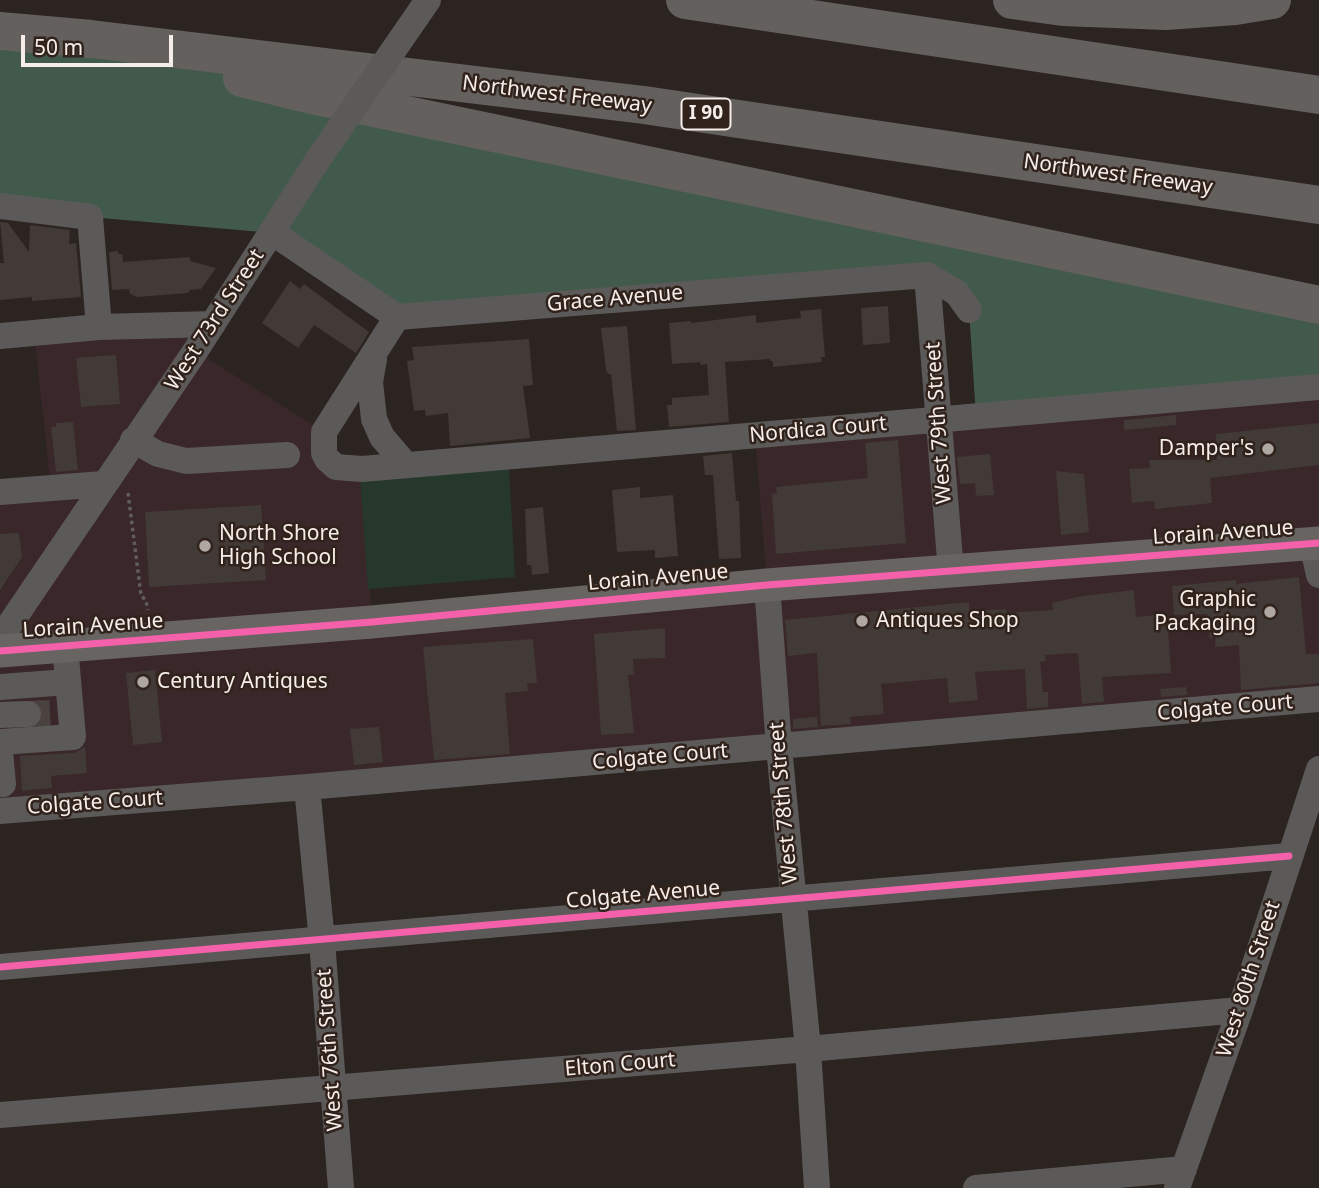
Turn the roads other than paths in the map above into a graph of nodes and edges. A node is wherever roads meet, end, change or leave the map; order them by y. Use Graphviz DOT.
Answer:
graph roads {
  1 [pos="428,0"];
  2 [pos="685,0"];
  3 [pos="1012,0"];
  4 [pos="1272,0"];
  5 [pos="0,31"];
  6 [pos="91,39"];
  7 [pos="1319,95"];
  8 [pos="1319,205"];
  9 [pos="0,206"];
  10 [pos="273,233"];
  11 [pos="927,275"];
  12 [pos="1319,305"];
  13 [pos="969,310"];
  14 [pos="397,317"];
  15 [pos="213,324"];
  16 [pos="99,327"];
  17 [pos="0,336"];
  18 [pos="382,340"];
  19 [pos="1319,387"];
  20 [pos="939,419"];
  21 [pos="133,440"];
  22 [pos="287,455"];
  23 [pos="407,465"];
  24 [pos="115,486"];
  25 [pos="0,492"];
  26 [pos="1315,543"];
  27 [pos="951,572"];
  28 [pos="1319,575"];
  29 [pos="767,585"];
  30 [pos="0,639"];
  31 [pos="65,646"];
  32 [pos="0,651"];
  33 [pos="68,681"];
  34 [pos="0,687"];
  35 [pos="1319,699"];
  36 [pos="49,713"];
  37 [pos="0,715"];
  38 [pos="0,742"];
  39 [pos="779,747"];
  40 [pos="0,752"];
  41 [pos="1319,769"];
  42 [pos="0,784"];
  43 [pos="307,787"];
  44 [pos="0,811"];
  45 [pos="1289,856"];
  46 [pos="793,900"];
  47 [pos="322,941"];
  48 [pos="0,967"];
  49 [pos="1240,1010"];
  50 [pos="808,1049"];
  51 [pos="332,1089"];
  52 [pos="0,1115"];
  53 [pos="1180,1178"];
  54 [pos="341,1188"];
  55 [pos="817,1188"];
  56 [pos="976,1188"];
  1 -- 10 [label="street, West 73rd Street, bridge"];
  2 -- 7 [label="highway"];
  3 -- 4 [label="highway"];
  5 -- 6 [label="highway, Northwest Freeway / I 90"];
  6 -- 8 [label="highway, Northwest Freeway / I 90"];
  6 -- 12 [label="highway"];
  9 -- 16 [label="street"];
  10 -- 14 [label="street"];
  10 -- 15 [label="street, West 73rd Street"];
  11 -- 13 [label="street"];
  11 -- 14 [label="street, Grace Avenue"];
  11 -- 20 [label="street, West 79th Street"];
  14 -- 18 [label="street"];
  15 -- 16 [label="street"];
  15 -- 21 [label="street, West 73rd Street"];
  16 -- 17 [label="street"];
  18 -- 23 [label="street"];
  18 -- 23 [label="street, Nordica Court"];
  19 -- 20 [label="street, Nordica Court"];
  20 -- 23 [label="street, Nordica Court"];
  20 -- 27 [label="street, West 79th Street"];
  21 -- 22 [label="street"];
  21 -- 24 [label="street, West 73rd Street"];
  24 -- 25 [label="street"];
  24 -- 30 [label="street, West 73rd Street"];
  26 -- 27 [label="main road, Lorain Avenue"];
  26 -- 28 [label="street"];
  27 -- 29 [label="main road, Lorain Avenue"];
  29 -- 31 [label="main road, Lorain Avenue"];
  29 -- 39 [label="street, West 78th Street"];
  31 -- 32 [label="main road, Lorain Avenue"];
  31 -- 33 [label="street"];
  33 -- 34 [label="street"];
  33 -- 36 [label="street"];
  35 -- 39 [label="street, Colgate Court"];
  36 -- 37 [label="street"];
  36 -- 38 [label="street"];
  39 -- 43 [label="street, Colgate Court"];
  39 -- 46 [label="street, West 78th Street"];
  40 -- 42 [label="street"];
  41 -- 45 [label="street, West 80th Street"];
  43 -- 44 [label="street, Colgate Court"];
  43 -- 47 [label="street, West 76th Street"];
  45 -- 46 [label="street, Colgate Avenue"];
  45 -- 49 [label="street, West 80th Street"];
  46 -- 47 [label="street, Colgate Avenue"];
  46 -- 50 [label="street, West 78th Street"];
  47 -- 48 [label="street, Colgate Avenue"];
  47 -- 51 [label="street, West 76th Street"];
  49 -- 50 [label="street, Elton Court"];
  49 -- 53 [label="street, West 80th Street"];
  50 -- 51 [label="street, Elton Court"];
  50 -- 55 [label="street, West 78th Street"];
  51 -- 52 [label="street, Elton Court"];
  51 -- 54 [label="street, West 76th Street"];
  53 -- 56 [label="street"];
}
